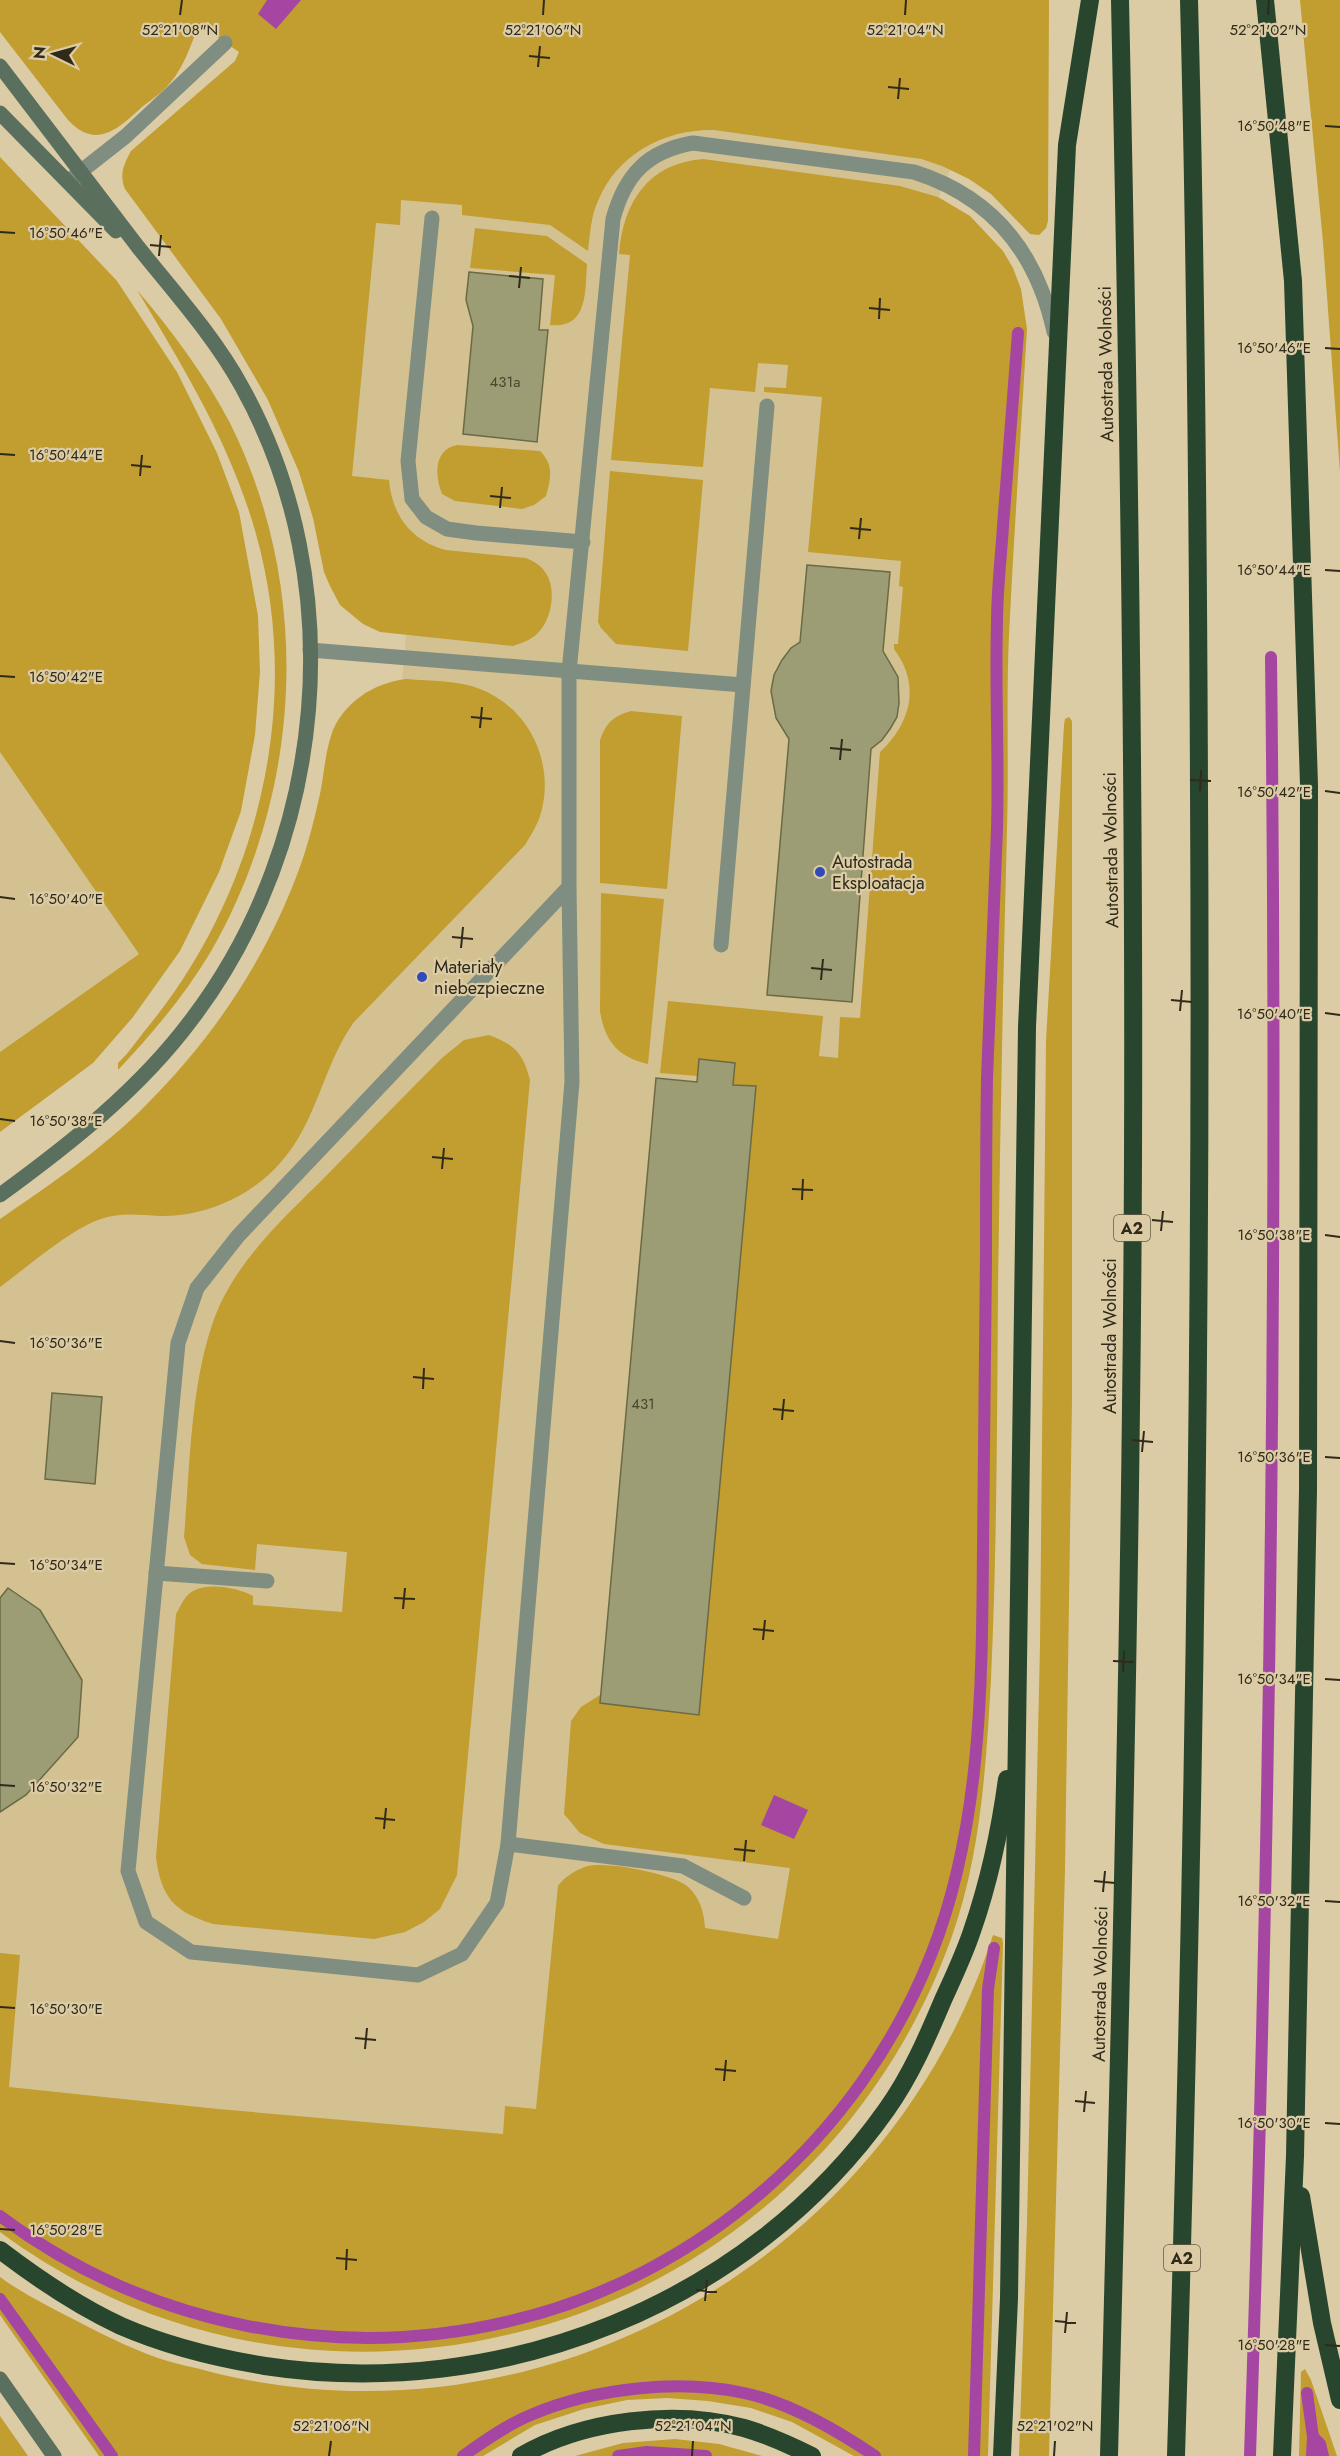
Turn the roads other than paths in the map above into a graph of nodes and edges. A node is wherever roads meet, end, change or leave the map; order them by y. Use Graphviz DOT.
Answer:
graph roads {
  1 [pos="1090,0"];
  2 [pos="1120,0"];
  3 [pos="1189,0"];
  4 [pos="1265,0"];
  5 [pos="225,42"];
  6 [pos="0,66"];
  7 [pos="0,113"];
  8 [pos="80,172"];
  9 [pos="68,182"];
  10 [pos="432,218"];
  11 [pos="168,285"];
  12 [pos="1058,351"];
  13 [pos="767,405"];
  14 [pos="583,542"];
  15 [pos="310,650"];
  16 [pos="569,672"];
  17 [pos="743,685"];
  18 [pos="569,887"];
  19 [pos="722,945"];
  20 [pos="0,1195"];
  21 [pos="156,1573"];
  22 [pos="267,1581"];
  23 [pos="1018,1706"];
  24 [pos="508,1844"];
  25 [pos="744,1898"];
  26 [pos="1295,2156"];
  27 [pos="0,2250"];
  28 [pos="0,2379"];
  29 [pos="1340,2400"];
  30 [pos="54,2456"];
  31 [pos="521,2456"];
  32 [pos="812,2456"];
  33 [pos="1002,2456"];
  34 [pos="1109,2456"];
  35 [pos="1176,2456"];
  36 [pos="1282,2456"];
  1 -- 12 [label="highway"];
  2 -- 34 [label="highway, Autostrada Wolności / A2"];
  3 -- 35 [label="highway, A2"];
  4 -- 26 [label="highway"];
  5 -- 8 [label="lane"];
  6 -- 8 [label="street"];
  7 -- 9 [label="street"];
  8 -- 9 [label="lane"];
  8 -- 11 [label="street"];
  9 -- 11 [label="street"];
  10 -- 14 [label="lane"];
  11 -- 15 [label="street"];
  12 -- 14 [label="lane"];
  12 -- 23 [label="highway"];
  13 -- 17 [label="lane"];
  14 -- 16 [label="lane"];
  15 -- 16 [label="lane"];
  15 -- 20 [label="street"];
  16 -- 17 [label="lane"];
  16 -- 18 [label="lane"];
  17 -- 19 [label="lane"];
  18 -- 21 [label="lane"];
  18 -- 24 [label="lane"];
  21 -- 22 [label="lane"];
  21 -- 24 [label="lane"];
  23 -- 27 [label="highway"];
  23 -- 33 [label="highway"];
  24 -- 25 [label="lane"];
  26 -- 29 [label="highway"];
  26 -- 36 [label="highway"];
  28 -- 30 [label="street"];
  31 -- 32 [label="highway"];
}
